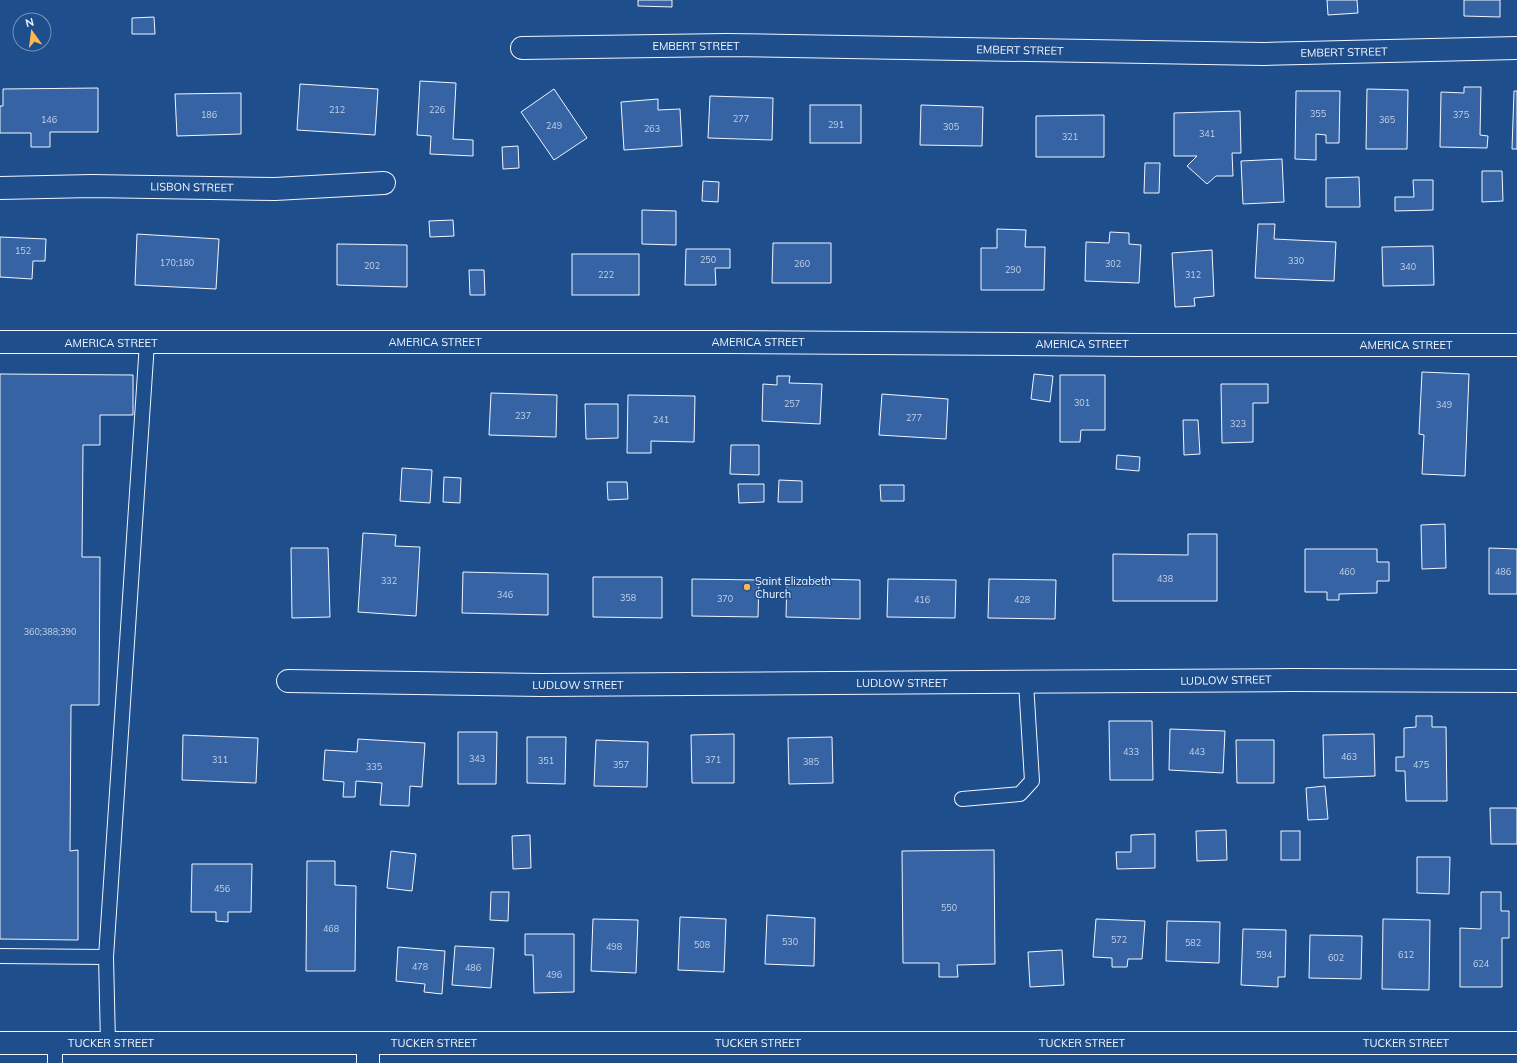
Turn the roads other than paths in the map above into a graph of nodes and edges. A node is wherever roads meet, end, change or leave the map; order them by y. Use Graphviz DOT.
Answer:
graph roads {
  1 [pos="522,48"];
  2 [pos="1517,48"];
  3 [pos="384,183"];
  4 [pos="0,188"];
  5 [pos="0,342"];
  6 [pos="147,343"];
  7 [pos="1517,345"];
  8 [pos="288,681"];
  9 [pos="1517,681"];
  10 [pos="1026,682"];
  11 [pos="962,799"];
  12 [pos="0,956"];
  13 [pos="106,957"];
  14 [pos="0,1043"];
  15 [pos="108,1043"];
  16 [pos="1517,1043"];
  17 [pos="55,1053"];
  18 [pos="368,1053"];
  1 -- 2 [label="street, EMBERT STREET"];
  3 -- 4 [label="street, LISBON STREET"];
  5 -- 6 [label="street, AMERICA STREET"];
  6 -- 7 [label="street, AMERICA STREET"];
  6 -- 13 [label="lane"];
  8 -- 10 [label="street, LUDLOW STREET"];
  9 -- 10 [label="street, LUDLOW STREET"];
  10 -- 11 [label="lane"];
  12 -- 13 [label="lane"];
  13 -- 15 [label="lane"];
  14 -- 17 [label="street, TUCKER STREET"];
  15 -- 17 [label="street, TUCKER STREET"];
  15 -- 18 [label="street, TUCKER STREET"];
  16 -- 18 [label="street, TUCKER STREET"];
}
